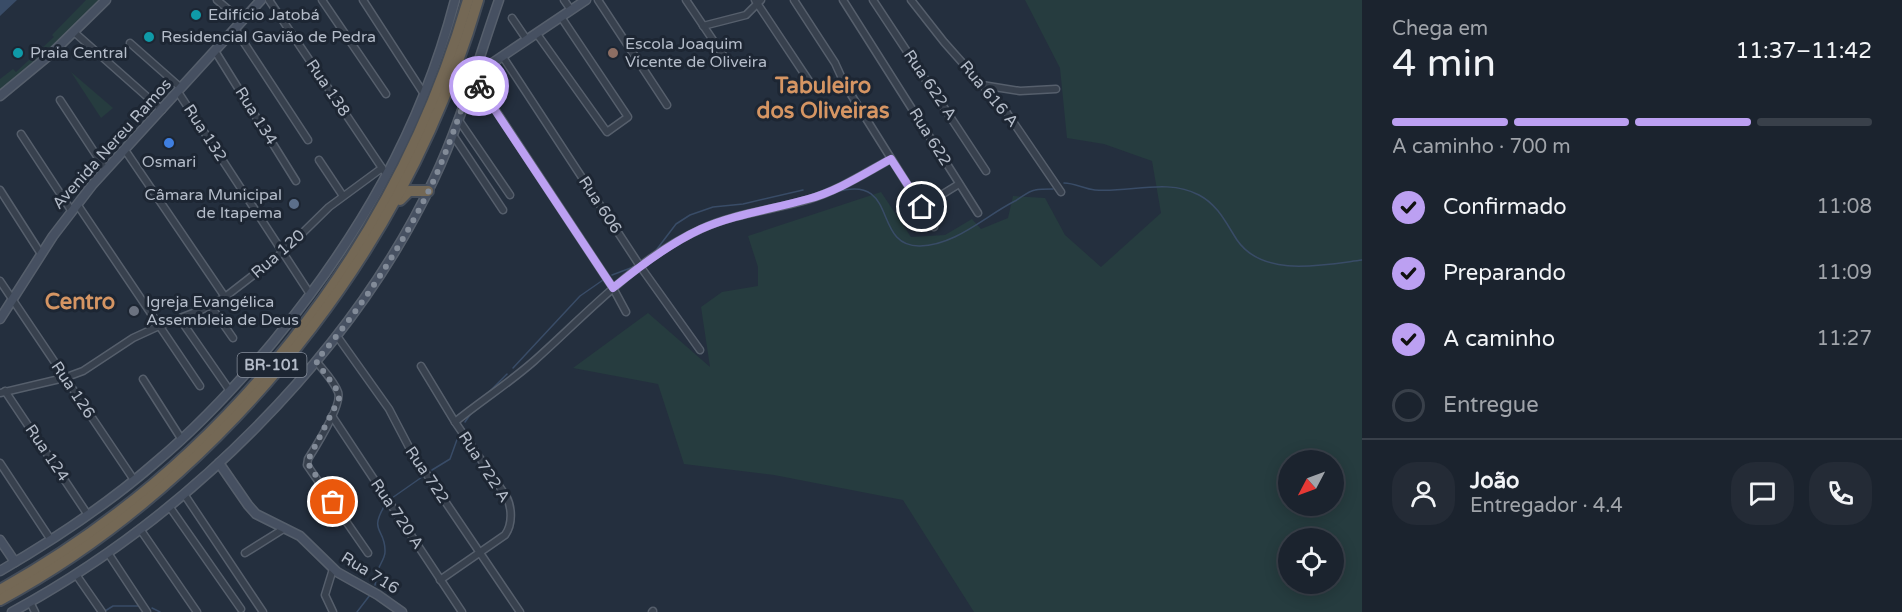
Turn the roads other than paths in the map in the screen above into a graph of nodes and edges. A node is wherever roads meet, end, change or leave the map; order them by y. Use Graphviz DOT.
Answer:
graph roads {
  1 [pos="106,0"];
  2 [pos="217,0"];
  3 [pos="261,0"];
  4 [pos="269,0"];
  5 [pos="322,0"];
  6 [pos="363,0"];
  7 [pos="455,0"];
  8 [pos="463,0"];
  9 [pos="468,0"];
  10 [pos="478,0"];
  11 [pos="499,0"];
  12 [pos="564,0"];
  13 [pos="586,0"];
  14 [pos="598,0"];
  15 [pos="686,0"];
  16 [pos="794,0"];
  17 [pos="843,0"];
  18 [pos="873,0"];
  19 [pos="911,0"];
  20 [pos="758,1"];
  21 [pos="571,10"];
  22 [pos="512,18"];
  23 [pos="561,18"];
  24 [pos="242,21"];
  25 [pos="703,26"];
  26 [pos="235,28"];
  27 [pos="74,32"];
  28 [pos="537,34"];
  29 [pos="527,40"];
  30 [pos="130,43"];
  31 [pos="215,51"];
  32 [pos="723,56"];
  33 [pos="503,57"];
  34 [pos="449,59"];
  35 [pos="473,76"];
  36 [pos="809,81"];
  37 [pos="981,84"];
  38 [pos="1056,89"];
  39 [pos="179,90"];
  40 [pos="386,94"];
  41 [pos="424,94"];
  42 [pos="0,96"];
  43 [pos="60,100"];
  44 [pos="667,105"];
  45 [pos="162,110"];
  46 [pos="458,119"];
  47 [pos="21,134"];
  48 [pos="453,135"];
  49 [pos="308,140"];
  50 [pos="125,150"];
  51 [pos="891,159"];
  52 [pos="319,160"];
  53 [pos="382,168"];
  54 [pos="106,170"];
  55 [pos="986,171"];
  56 [pos="388,176"];
  57 [pos="296,181"];
  58 [pos="959,184"];
  59 [pos="0,190"];
  60 [pos="428,191"];
  61 [pos="1061,192"];
  62 [pos="510,195"];
  63 [pos="343,196"];
  64 [pos="74,207"];
  65 [pos="922,207"];
  66 [pos="391,209"];
  67 [pos="503,210"];
  68 [pos="978,213"];
  69 [pos="934,227"];
  70 [pos="283,252"];
  71 [pos="40,254"];
  72 [pos="640,266"];
  73 [pos="0,281"];
  74 [pos="613,288"];
  75 [pos="310,294"];
  76 [pos="225,297"];
  77 [pos="12,300"];
  78 [pos="210,305"];
  79 [pos="626,312"];
  80 [pos="0,319"];
  81 [pos="180,319"];
  82 [pos="159,326"];
  83 [pos="337,336"];
  84 [pos="233,338"];
  85 [pos="700,350"];
  86 [pos="316,361"];
  87 [pos="421,366"];
  88 [pos="64,378"];
  89 [pos="143,380"];
  90 [pos="200,386"];
  91 [pos="230,391"];
  92 [pos="3,392"];
  93 [pos="332,416"];
  94 [pos="455,422"];
  95 [pos="182,440"];
  96 [pos="0,463"];
  97 [pos="219,463"];
  98 [pos="134,480"];
  99 [pos="184,494"];
  100 [pos="169,506"];
  101 [pos="88,515"];
  102 [pos="285,528"];
  103 [pos="140,529"];
  104 [pos="0,540"];
  105 [pos="51,540"];
  106 [pos="108,553"];
  107 [pos="245,553"];
  108 [pos="368,553"];
  109 [pos="480,553"];
  110 [pos="15,562"];
  111 [pos="333,569"];
  112 [pos="0,571"];
  113 [pos="77,576"];
  114 [pos="440,580"];
  115 [pos="0,590"];
  116 [pos="0,600"];
  117 [pos="30,603"];
  118 [pos="241,609"];
  119 [pos="12,612"];
  120 [pos="35,612"];
  121 [pos="102,612"];
  122 [pos="147,612"];
  123 [pos="197,612"];
  124 [pos="263,612"];
  125 [pos="333,612"];
  126 [pos="402,612"];
  127 [pos="462,612"];
  128 [pos="520,612"];
  1 -- 27 [label="main road"];
  2 -- 24 [label="street"];
  3 -- 24 [label="main road, Avenida Nereu Ramos"];
  4 -- 53 [label="street, Rua 138"];
  5 -- 40 [label="street"];
  6 -- 41 [label="street"];
  7 -- 41 [label="main road"];
  8 -- 34 [label="highway"];
  9 -- 34 [label="highway, BR-101"];
  10 -- 66 [label="highway, BR-101"];
  11 -- 35 [label="main road"];
  12 -- 21 [label="street"];
  13 -- 21 [label="main road"];
  14 -- 44 [label="street"];
  15 -- 25 [label="street"];
  16 -- 51 [label="street"];
  17 -- 58 [label="street, Rua 622"];
  18 -- 55 [label="street, Rua 622 A"];
  19 -- 37 [label="street, Rua 616 A"];
  20 -- 25 [label="street"];
  20 -- 36 [label="street"];
  21 -- 23 [label="main road"];
  22 -- 29 [label="street"];
  23 -- 28 [label="main road"];
  23 -- 28 [label="street"];
  24 -- 26 [label="main road, Avenida Nereu Ramos"];
  25 -- 32 [label="street"];
  26 -- 31 [label="main road, Avenida Nereu Ramos"];
  26 -- 49 [label="street"];
  27 -- 42 [label="main road"];
  27 -- 45 [label="street"];
  28 -- 29 [label="main road"];
  29 -- 33 [label="main road"];
  30 -- 39 [label="street, Rua 132"];
  31 -- 39 [label="main road, Avenida Nereu Ramos"];
  31 -- 57 [label="street, Rua 134"];
  33 -- 35 [label="main road"];
  33 -- 72 [label="street, Rua 606"];
  34 -- 115 [label="highway, BR-101"];
  35 -- 46 [label="main road"];
  35 -- 74 [label="street"];
  37 -- 38 [label="street"];
  37 -- 61 [label="street, Rua 616 A"];
  39 -- 45 [label="main road, Avenida Nereu Ramos"];
  39 -- 70 [label="street, Rua 132"];
  41 -- 56 [label="main road"];
  43 -- 54 [label="street"];
  45 -- 50 [label="main road, Avenida Nereu Ramos"];
  46 -- 48 [label="main road"];
  46 -- 62 [label="street"];
  47 -- 64 [label="street"];
  48 -- 60 [label="main road"];
  48 -- 67 [label="street"];
  50 -- 54 [label="main road, Avenida Nereu Ramos"];
  50 -- 76 [label="street"];
  51 -- 65 [label="street"];
  51 -- 72 [label="street"];
  52 -- 63 [label="street"];
  53 -- 56 [label="street, Rua 138"];
  53 -- 63 [label="street, Rua 120"];
  54 -- 64 [label="main road, Avenida Nereu Ramos"];
  56 -- 75 [label="main road"];
  58 -- 65 [label="street"];
  58 -- 68 [label="street, Rua 622"];
  59 -- 71 [label="street"];
  60 -- 66 [label="highway"];
  60 -- 83 [label="main road"];
  63 -- 70 [label="street, Rua 120"];
  64 -- 71 [label="main road, Avenida Nereu Ramos"];
  64 -- 82 [label="street"];
  65 -- 69 [label="street"];
  66 -- 116 [label="highway, BR-101"];
  70 -- 75 [label="street, Rua 132"];
  70 -- 76 [label="street, Rua 120"];
  71 -- 77 [label="main road, Avenida Nereu Ramos"];
  72 -- 74 [label="street"];
  72 -- 85 [label="street, Rua 606"];
  73 -- 77 [label="street, Rua 126"];
  74 -- 79 [label="street"];
  74 -- 94 [label="street"];
  75 -- 91 [label="main road"];
  76 -- 78 [label="street, Rua 120"];
  77 -- 80 [label="main road, Avenida Nereu Ramos"];
  77 -- 88 [label="street, Rua 126"];
  78 -- 81 [label="street, Rua 120"];
  78 -- 84 [label="street"];
  81 -- 82 [label="street, Rua 120"];
  81 -- 91 [label="street"];
  82 -- 88 [label="street, Rua 120"];
  82 -- 90 [label="street"];
  83 -- 86 [label="main road"];
  83 -- 109 [label="street, Rua 722"];
  86 -- 93 [label="street"];
  86 -- 97 [label="main road"];
  87 -- 94 [label="street, Rua 722 A"];
  88 -- 92 [label="street, Rua 120"];
  88 -- 98 [label="street, Rua 126"];
  89 -- 95 [label="street"];
  91 -- 95 [label="main road"];
  92 -- 101 [label="street, Rua 124"];
  93 -- 108 [label="street"];
  93 -- 114 [label="street, Rua 720 A"];
  94 -- 109 [label="street, Rua 722 A"];
  95 -- 98 [label="main road"];
  96 -- 105 [label="street"];
  97 -- 99 [label="main road"];
  97 -- 102 [label="main road, Rua 716"];
  98 -- 101 [label="main road"];
  99 -- 100 [label="main road"];
  99 -- 124 [label="street"];
  100 -- 103 [label="main road"];
  100 -- 118 [label="street"];
  101 -- 105 [label="main road"];
  102 -- 107 [label="street"];
  102 -- 111 [label="main road, Rua 716"];
  103 -- 106 [label="main road"];
  103 -- 123 [label="street"];
  104 -- 110 [label="main road"];
  105 -- 110 [label="main road"];
  106 -- 113 [label="main road"];
  106 -- 122 [label="street"];
  109 -- 114 [label="street, Rua 722 A"];
  109 -- 128 [label="street, Rua 722"];
  110 -- 112 [label="main road"];
  111 -- 125 [label="street"];
  111 -- 126 [label="main road, Rua 716"];
  113 -- 117 [label="main road"];
  113 -- 121 [label="street"];
  114 -- 127 [label="street, Rua 720 A"];
  117 -- 119 [label="main road"];
  117 -- 120 [label="street"];
}
